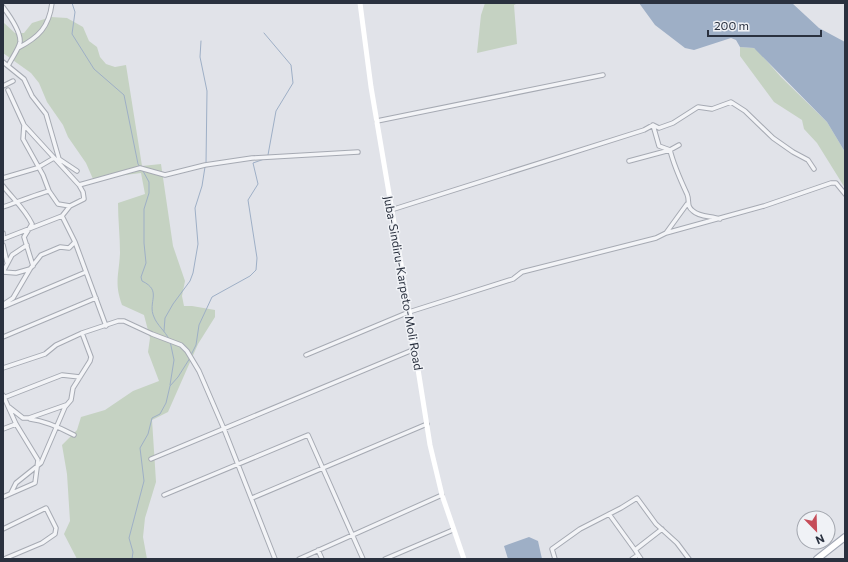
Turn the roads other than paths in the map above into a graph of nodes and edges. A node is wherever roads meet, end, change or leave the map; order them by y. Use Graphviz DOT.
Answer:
graph roads {
  1 [pos="52,3"];
  2 [pos="360,3"];
  3 [pos="3,7"];
  4 [pos="17,48"];
  5 [pos="3,62"];
  6 [pos="8,66"];
  7 [pos="603,75"];
  8 [pos="13,81"];
  9 [pos="3,86"];
  10 [pos="8,90"];
  11 [pos="377,121"];
  12 [pos="24,125"];
  13 [pos="653,125"];
  14 [pos="679,145"];
  15 [pos="670,150"];
  16 [pos="358,152"];
  17 [pos="54,158"];
  18 [pos="629,161"];
  19 [pos="37,168"];
  20 [pos="814,170"];
  21 [pos="77,171"];
  22 [pos="3,178"];
  23 [pos="79,185"];
  24 [pos="3,186"];
  25 [pos="49,191"];
  26 [pos="845,194"];
  27 [pos="16,203"];
  28 [pos="687,204"];
  29 [pos="70,206"];
  30 [pos="3,207"];
  31 [pos="390,210"];
  32 [pos="62,216"];
  33 [pos="720,219"];
  34 [pos="30,227"];
  35 [pos="3,233"];
  36 [pos="666,234"];
  37 [pos="3,237"];
  38 [pos="75,242"];
  39 [pos="3,245"];
  40 [pos="27,245"];
  41 [pos="7,262"];
  42 [pos="32,268"];
  43 [pos="3,272"];
  44 [pos="86,272"];
  45 [pos="96,298"];
  46 [pos="3,306"];
  47 [pos="409,312"];
  48 [pos="106,326"];
  49 [pos="82,333"];
  50 [pos="3,337"];
  51 [pos="415,349"];
  52 [pos="306,355"];
  53 [pos="3,368"];
  54 [pos="80,377"];
  55 [pos="3,397"];
  56 [pos="68,404"];
  57 [pos="6,405"];
  58 [pos="29,418"];
  59 [pos="16,424"];
  60 [pos="427,424"];
  61 [pos="57,426"];
  62 [pos="3,429"];
  63 [pos="224,429"];
  64 [pos="74,435"];
  65 [pos="151,460"];
  66 [pos="238,463"];
  67 [pos="38,467"];
  68 [pos="323,468"];
  69 [pos="11,493"];
  70 [pos="164,495"];
  71 [pos="442,495"];
  72 [pos="3,497"];
  73 [pos="252,498"];
  74 [pos="609,514"];
  75 [pos="3,529"];
  76 [pos="662,529"];
  77 [pos="453,530"];
  78 [pos="354,534"];
  79 [pos="845,536"];
  80 [pos="318,550"];
  81 [pos="635,550"];
  82 [pos="638,555"];
  83 [pos="3,556"];
  84 [pos="687,558"];
  85 [pos="4,559"];
  86 [pos="275,559"];
  87 [pos="299,559"];
  88 [pos="322,559"];
  89 [pos="363,559"];
  90 [pos="385,559"];
  91 [pos="464,559"];
  92 [pos="555,559"];
  93 [pos="632,559"];
  94 [pos="641,559"];
  95 [pos="817,559"];
  1 -- 4 [label="street"];
  2 -- 11 [label="main road, Juba-Sindiru-Karpeto-Moli Road"];
  3 -- 4 [label="street"];
  4 -- 6 [label="street"];
  5 -- 6 [label="street"];
  6 -- 21 [label="street"];
  7 -- 11 [label="street"];
  8 -- 9 [label="street"];
  10 -- 12 [label="street"];
  11 -- 31 [label="main road, Juba-Sindiru-Karpeto-Moli Road"];
  12 -- 17 [label="street"];
  12 -- 19 [label="street"];
  13 -- 15 [label="street"];
  13 -- 20 [label="street"];
  13 -- 31 [label="street"];
  14 -- 15 [label="street"];
  15 -- 18 [label="street"];
  15 -- 28 [label="street"];
  16 -- 23 [label="street"];
  17 -- 19 [label="street"];
  17 -- 23 [label="street"];
  19 -- 22 [label="street"];
  19 -- 25 [label="street"];
  23 -- 29 [label="street"];
  24 -- 27 [label="street"];
  25 -- 27 [label="street"];
  25 -- 29 [label="street"];
  26 -- 33 [label="street"];
  27 -- 30 [label="street"];
  27 -- 34 [label="street"];
  28 -- 33 [label="street"];
  28 -- 36 [label="street"];
  29 -- 32 [label="street"];
  31 -- 47 [label="main road, Juba-Sindiru-Karpeto-Moli Road"];
  32 -- 34 [label="street"];
  32 -- 38 [label="street"];
  33 -- 36 [label="street"];
  34 -- 37 [label="street"];
  34 -- 40 [label="street"];
  35 -- 37 [label="street"];
  36 -- 47 [label="street"];
  38 -- 42 [label="street"];
  38 -- 44 [label="street"];
  39 -- 41 [label="street"];
  40 -- 41 [label="street"];
  40 -- 42 [label="street"];
  41 -- 43 [label="street"];
  42 -- 43 [label="street"];
  42 -- 46 [label="street"];
  44 -- 45 [label="street"];
  44 -- 46 [label="street"];
  45 -- 48 [label="street"];
  45 -- 50 [label="street"];
  47 -- 51 [label="main road, Juba-Sindiru-Karpeto-Moli Road"];
  47 -- 52 [label="street"];
  48 -- 49 [label="street"];
  48 -- 63 [label="street"];
  49 -- 53 [label="street"];
  49 -- 54 [label="street"];
  51 -- 60 [label="main road, Juba-Sindiru-Karpeto-Moli Road"];
  51 -- 63 [label="street"];
  54 -- 55 [label="street"];
  54 -- 56 [label="street"];
  55 -- 57 [label="street"];
  56 -- 58 [label="street"];
  56 -- 61 [label="street"];
  57 -- 58 [label="street"];
  57 -- 59 [label="street"];
  58 -- 61 [label="street"];
  59 -- 62 [label="street"];
  59 -- 67 [label="street"];
  60 -- 68 [label="street"];
  60 -- 71 [label="main road, Juba-Sindiru-Karpeto-Moli Road"];
  61 -- 64 [label="street"];
  61 -- 67 [label="street"];
  63 -- 65 [label="street"];
  63 -- 66 [label="street"];
  66 -- 68 [label="street"];
  66 -- 70 [label="street"];
  66 -- 73 [label="street"];
  67 -- 69 [label="street"];
  67 -- 69 [label="street"];
  68 -- 73 [label="street"];
  68 -- 78 [label="street"];
  69 -- 72 [label="street"];
  71 -- 77 [label="main road, Juba-Sindiru-Karpeto-Moli Road"];
  71 -- 78 [label="street"];
  73 -- 86 [label="street"];
  74 -- 76 [label="street"];
  74 -- 81 [label="street"];
  74 -- 92 [label="street"];
  75 -- 85 [label="street"];
  76 -- 81 [label="street"];
  76 -- 84 [label="street"];
  77 -- 90 [label="street"];
  77 -- 91 [label="main road, Juba-Sindiru-Karpeto-Moli Road"];
  78 -- 80 [label="street"];
  78 -- 89 [label="street"];
  79 -- 95 [label="main road"];
  80 -- 87 [label="street"];
  80 -- 88 [label="street"];
  81 -- 82 [label="street"];
  82 -- 93 [label="street"];
  82 -- 94 [label="street"];
  83 -- 85 [label="street"];
}
